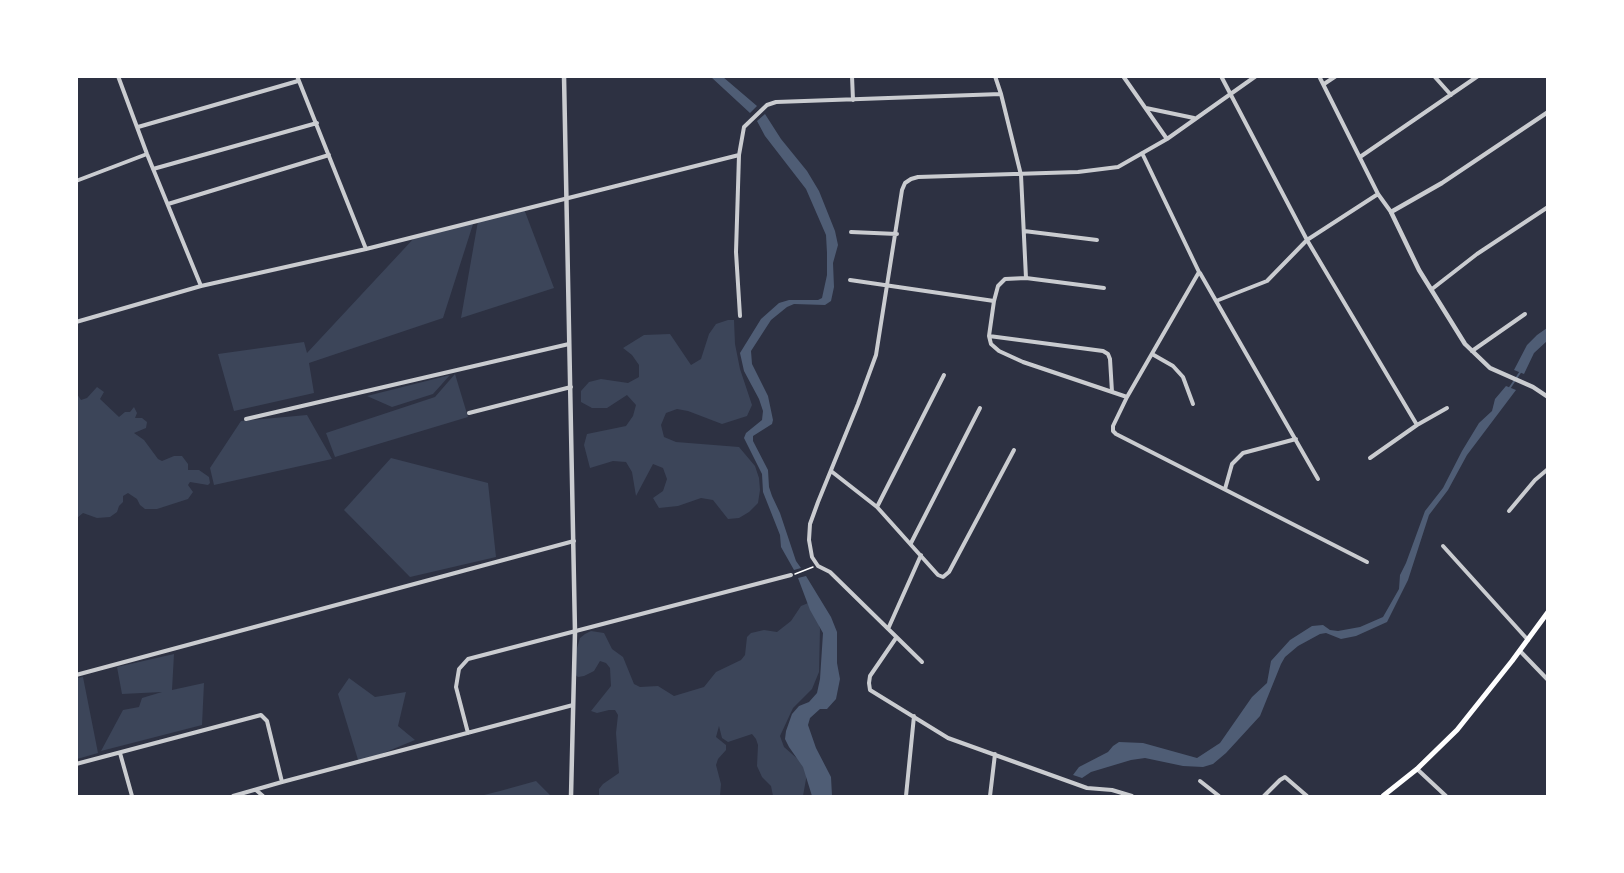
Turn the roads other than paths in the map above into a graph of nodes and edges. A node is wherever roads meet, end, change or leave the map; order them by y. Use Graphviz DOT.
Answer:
graph roads {
  1 [pos="118,76"];
  2 [pos="564,76"];
  3 [pos="852,76"];
  4 [pos="995,76"];
  5 [pos="1123,76"];
  6 [pos="1221,76"];
  7 [pos="1256,76"];
  8 [pos="1319,76"];
  9 [pos="1336,76"];
  10 [pos="1434,76"];
  11 [pos="1478,76"];
  12 [pos="297,79"];
  13 [pos="1323,84"];
  14 [pos="1231,93"];
  15 [pos="1001,94"];
  16 [pos="1450,95"];
  17 [pos="853,100"];
  18 [pos="1145,108"];
  19 [pos="1548,112"];
  20 [pos="1196,118"];
  21 [pos="316,123"];
  22 [pos="138,127"];
  23 [pos="1167,139"];
  24 [pos="1142,153"];
  25 [pos="147,154"];
  26 [pos="739,154"];
  27 [pos="329,155"];
  28 [pos="1360,157"];
  29 [pos="153,169"];
  30 [pos="1021,175"];
  31 [pos="76,181"];
  32 [pos="1378,194"];
  33 [pos="567,197"];
  34 [pos="168,204"];
  35 [pos="1548,207"];
  36 [pos="1391,212"];
  37 [pos="1024,231"];
  38 [pos="851,232"];
  39 [pos="897,234"];
  40 [pos="1097,240"];
  41 [pos="1307,240"];
  42 [pos="366,249"];
  43 [pos="1199,272"];
  44 [pos="1026,278"];
  45 [pos="850,280"];
  46 [pos="201,285"];
  47 [pos="888,285"];
  48 [pos="1104,288"];
  49 [pos="1432,290"];
  50 [pos="994,301"];
  51 [pos="1216,301"];
  52 [pos="1525,314"];
  53 [pos="741,316"];
  54 [pos="76,322"];
  55 [pos="989,336"];
  56 [pos="571,344"];
  57 [pos="1472,351"];
  58 [pos="1152,354"];
  59 [pos="944,375"];
  60 [pos="571,387"];
  61 [pos="1112,392"];
  62 [pos="1127,397"];
  63 [pos="1548,398"];
  64 [pos="1193,405"];
  65 [pos="980,408"];
  66 [pos="1447,408"];
  67 [pos="469,413"];
  68 [pos="246,419"];
  69 [pos="1417,425"];
  70 [pos="1296,438"];
  71 [pos="1014,450"];
  72 [pos="1370,458"];
  73 [pos="1548,470"];
  74 [pos="831,471"];
  75 [pos="1318,478"];
  76 [pos="1225,489"];
  77 [pos="877,507"];
  78 [pos="1509,511"];
  79 [pos="574,541"];
  80 [pos="911,543"];
  81 [pos="1443,546"];
  82 [pos="921,555"];
  83 [pos="1367,562"];
  84 [pos="791,575"];
  85 [pos="1548,612"];
  86 [pos="888,629"];
  87 [pos="575,632"];
  88 [pos="896,638"];
  89 [pos="1528,640"];
  90 [pos="1520,651"];
  91 [pos="922,662"];
  92 [pos="76,675"];
  93 [pos="1548,680"];
  94 [pos="573,705"];
  95 [pos="914,716"];
  96 [pos="468,733"];
  97 [pos="120,753"];
  98 [pos="994,754"];
  99 [pos="76,764"];
  100 [pos="1417,769"];
  101 [pos="1200,781"];
  102 [pos="282,782"];
  103 [pos="256,790"];
  104 [pos="132,796"];
  105 [pos="233,796"];
  106 [pos="262,796"];
  107 [pos="571,796"];
  108 [pos="906,796"];
  109 [pos="990,796"];
  110 [pos="1132,796"];
  111 [pos="1219,796"];
  112 [pos="1264,796"];
  113 [pos="1307,796"];
  114 [pos="1383,796"];
  115 [pos="1446,796"];
  1 -- 22 [label="street"];
  2 -- 33 [label="street"];
  3 -- 17 [label="street"];
  4 -- 15 [label="street"];
  5 -- 18 [label="street"];
  6 -- 14 [label="street"];
  7 -- 14 [label="street"];
  8 -- 13 [label="street"];
  9 -- 13 [label="street"];
  10 -- 16 [label="street"];
  11 -- 16 [label="street"];
  12 -- 21 [label="street"];
  12 -- 22 [label="street"];
  13 -- 28 [label="street"];
  14 -- 20 [label="street"];
  14 -- 41 [label="street"];
  15 -- 17 [label="street"];
  15 -- 30 [label="street"];
  16 -- 28 [label="street"];
  17 -- 26 [label="street"];
  18 -- 20 [label="street"];
  18 -- 23 [label="street"];
  19 -- 36 [label="street"];
  20 -- 23 [label="street"];
  21 -- 27 [label="street"];
  21 -- 29 [label="street"];
  22 -- 25 [label="street"];
  23 -- 24 [label="street"];
  24 -- 30 [label="street"];
  24 -- 43 [label="street"];
  25 -- 29 [label="street"];
  25 -- 31 [label="street"];
  26 -- 33 [label="street"];
  26 -- 53 [label="street"];
  27 -- 34 [label="street"];
  27 -- 42 [label="street"];
  28 -- 32 [label="street"];
  29 -- 34 [label="street"];
  30 -- 37 [label="street"];
  30 -- 39 [label="street"];
  32 -- 36 [label="street"];
  32 -- 41 [label="street"];
  33 -- 42 [label="street"];
  33 -- 56 [label="street"];
  34 -- 46 [label="street"];
  35 -- 49 [label="street"];
  36 -- 49 [label="street"];
  37 -- 40 [label="street"];
  37 -- 44 [label="street"];
  38 -- 39 [label="street"];
  39 -- 47 [label="street"];
  41 -- 51 [label="street"];
  41 -- 69 [label="street"];
  42 -- 46 [label="street"];
  43 -- 51 [label="street"];
  43 -- 58 [label="street"];
  44 -- 48 [label="street"];
  44 -- 50 [label="street"];
  45 -- 47 [label="street"];
  46 -- 54 [label="street"];
  47 -- 50 [label="street"];
  47 -- 74 [label="street"];
  49 -- 57 [label="street"];
  50 -- 55 [label="street"];
  51 -- 70 [label="street"];
  52 -- 57 [label="street"];
  55 -- 61 [label="street"];
  55 -- 61 [label="street"];
  56 -- 60 [label="street"];
  56 -- 68 [label="street"];
  57 -- 63 [label="street"];
  58 -- 62 [label="street"];
  58 -- 64 [label="street"];
  59 -- 77 [label="street"];
  60 -- 67 [label="street"];
  60 -- 79 [label="street"];
  61 -- 62 [label="street"];
  62 -- 76 [label="street"];
  65 -- 80 [label="street"];
  66 -- 69 [label="street"];
  69 -- 72 [label="street"];
  70 -- 75 [label="street"];
  70 -- 76 [label="street"];
  71 -- 82 [label="street"];
  73 -- 78 [label="street"];
  74 -- 77 [label="street"];
  74 -- 86 [label="street"];
  76 -- 83 [label="street"];
  77 -- 80 [label="street"];
  79 -- 87 [label="street"];
  79 -- 92 [label="street"];
  80 -- 82 [label="street"];
  81 -- 89 [label="street"];
  82 -- 86 [label="street"];
  84 -- 87 [label="street"];
  85 -- 89 [label="main road"];
  86 -- 88 [label="street"];
  87 -- 94 [label="street"];
  87 -- 96 [label="street"];
  88 -- 91 [label="street"];
  88 -- 95 [label="street"];
  89 -- 90 [label="main road"];
  90 -- 93 [label="street"];
  90 -- 100 [label="main road"];
  94 -- 96 [label="street"];
  94 -- 107 [label="street"];
  95 -- 98 [label="street"];
  95 -- 108 [label="street"];
  96 -- 102 [label="street"];
  97 -- 99 [label="street"];
  97 -- 102 [label="street"];
  97 -- 104 [label="street"];
  98 -- 109 [label="street"];
  98 -- 110 [label="street"];
  100 -- 114 [label="main road"];
  100 -- 115 [label="street"];
  101 -- 111 [label="street"];
  102 -- 103 [label="street"];
  103 -- 105 [label="street"];
  103 -- 106 [label="street"];
  112 -- 113 [label="street"];
}
